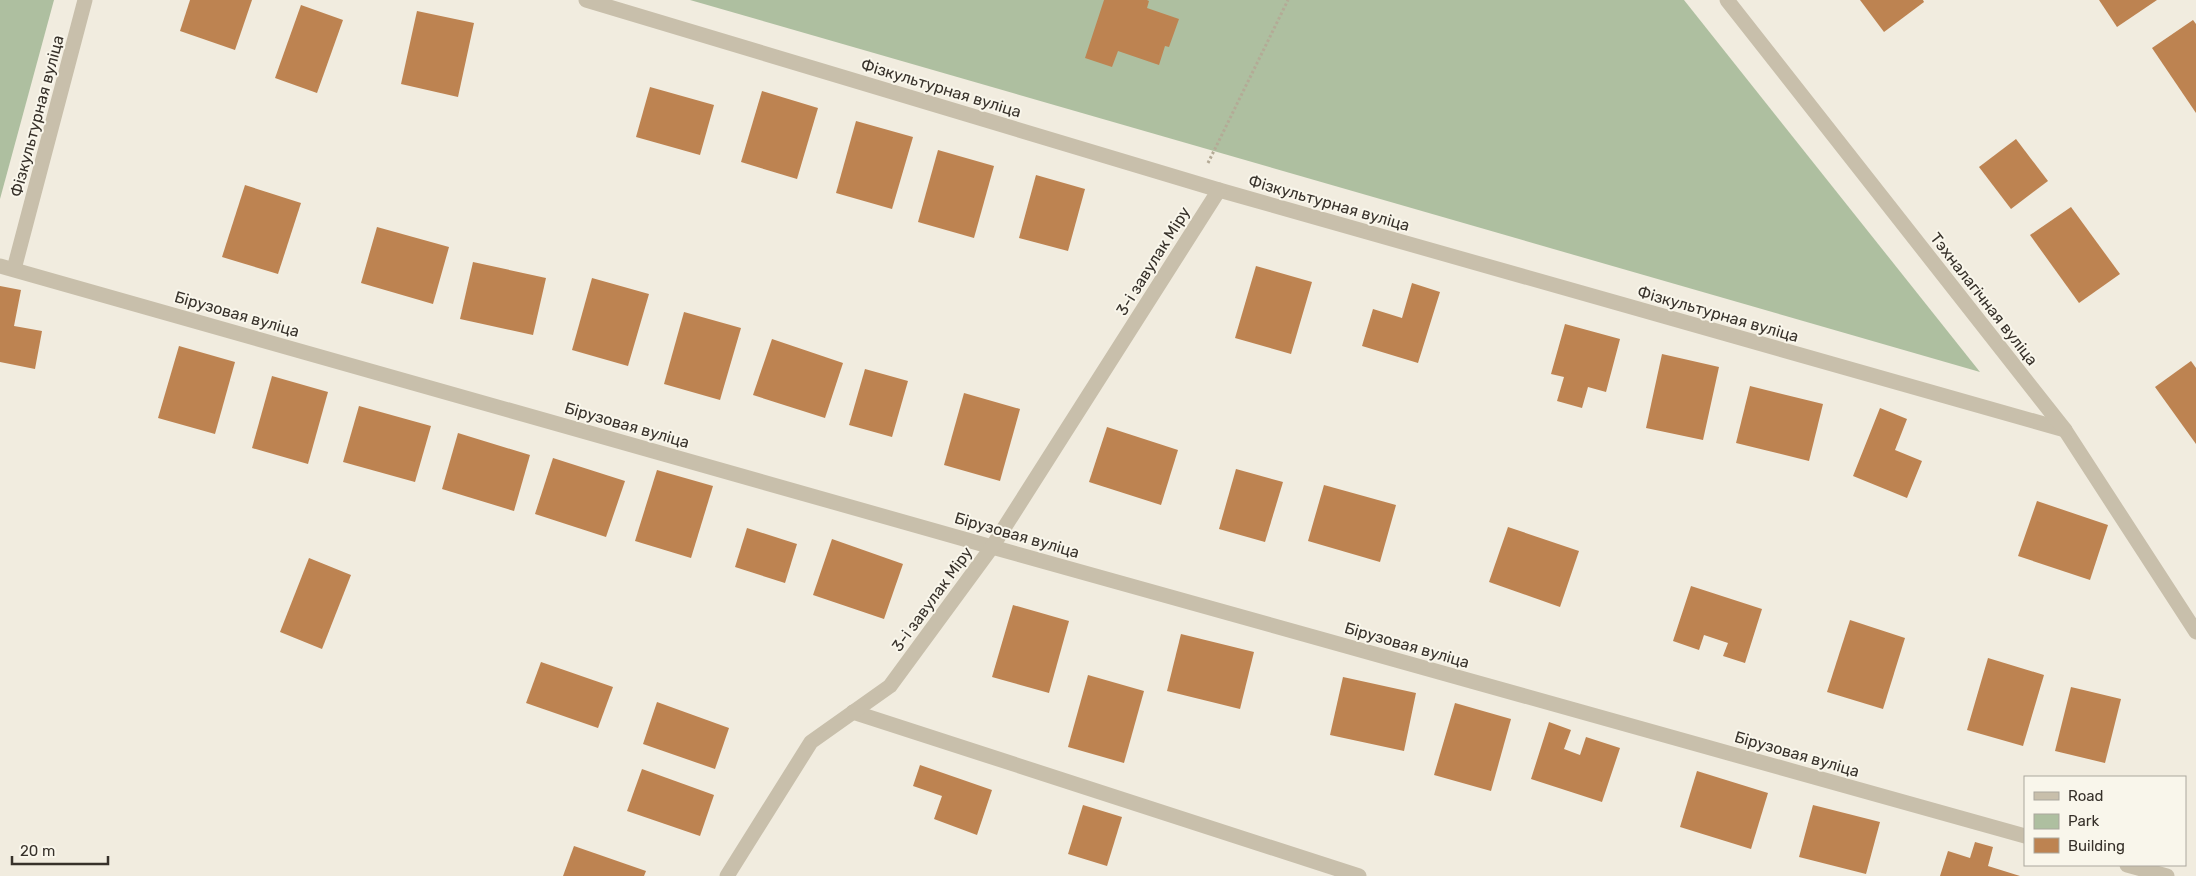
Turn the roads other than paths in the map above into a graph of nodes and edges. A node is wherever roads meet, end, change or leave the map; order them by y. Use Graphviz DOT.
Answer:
graph roads {
  1 [pos="85,0"];
  2 [pos="586,0"];
  3 [pos="1727,0"];
  4 [pos="1219,190"];
  5 [pos="7,267"];
  6 [pos="2065,430"];
  7 [pos="992,547"];
  8 [pos="2196,632"];
  9 [pos="853,712"];
  10 [pos="2024,836"];
  11 [pos="2131,866"];
  12 [pos="727,876"];
  13 [pos="1359,876"];
  14 [pos="2167,876"];
  1 -- 5 [label="street, Фізкультурная вуліца"];
  2 -- 4 [label="street, Фізкультурная вуліца"];
  3 -- 6 [label="street, Тэхналагічная вуліца"];
  4 -- 6 [label="street, Фізкультурная вуліца"];
  4 -- 7 [label="street, 3-і завулак Міру"];
  5 -- 7 [label="street, Бірузовая вуліца"];
  6 -- 8 [label="street, Тэхналагічная вуліца"];
  7 -- 9 [label="street, 3-і завулак Міру"];
  7 -- 10 [label="street, Бірузовая вуліца"];
  9 -- 12 [label="street, 3-і завулак Міру"];
  9 -- 13 [label="street"];
  11 -- 14 [label="street"];
}
